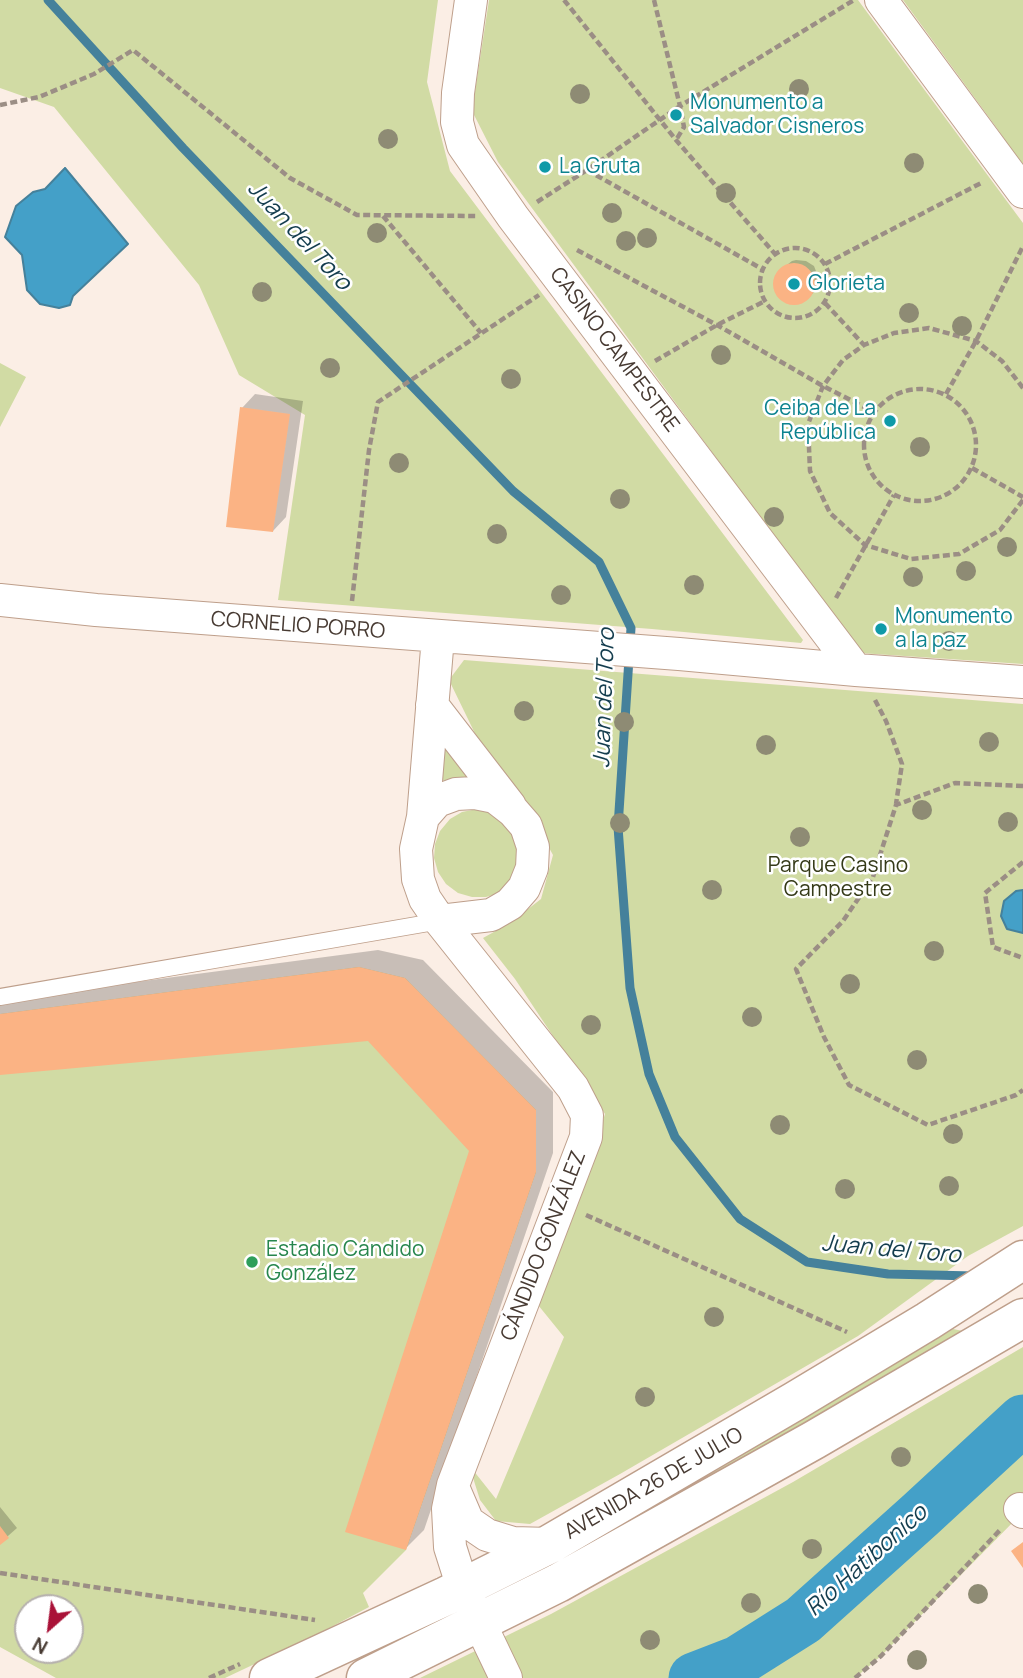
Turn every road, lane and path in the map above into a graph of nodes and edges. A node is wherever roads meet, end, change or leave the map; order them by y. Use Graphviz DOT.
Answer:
graph roads {
  1 [pos="471,0"];
  2 [pos="564,0"];
  3 [pos="654,0"];
  4 [pos="854,0"];
  5 [pos="881,0"];
  6 [pos="0,105"];
  7 [pos="680,106"];
  8 [pos="661,120"];
  9 [pos="676,140"];
  10 [pos="587,170"];
  11 [pos="1015,181"];
  12 [pos="382,215"];
  13 [pos="499,216"];
  14 [pos="1023,246"];
  15 [pos="576,250"];
  16 [pos="775,254"];
  17 [pos="825,264"];
  18 [pos="762,269"];
  19 [pos="543,292"];
  20 [pos="765,301"];
  21 [pos="825,303"];
  22 [pos="717,324"];
  23 [pos="481,333"];
  24 [pos="976,341"];
  25 [pos="864,345"];
  26 [pos="634,374"];
  27 [pos="823,386"];
  28 [pos="1023,388"];
  29 [pos="946,394"];
  30 [pos="874,412"];
  31 [pos="972,468"];
  32 [pos="894,495"];
  33 [pos="1023,498"];
  34 [pos="865,545"];
  35 [pos="0,600"];
  36 [pos="835,600"];
  37 [pos="348,630"];
  38 [pos="438,636"];
  39 [pos="856,670"];
  40 [pos="1023,682"];
  41 [pos="432,705"];
  42 [pos="1023,786"];
  43 [pos="896,805"];
  44 [pos="513,811"];
  45 [pos="423,817"];
  46 [pos="1023,862"];
  47 [pos="440,921"];
  48 [pos="1023,958"];
  49 [pos="0,997"];
  50 [pos="1023,1090"];
  51 [pos="560,1204"];
  52 [pos="1023,1260"];
  53 [pos="1012,1325"];
  54 [pos="858,1336"];
  55 [pos="453,1485"];
  56 [pos="1022,1510"];
  57 [pos="550,1545"];
  58 [pos="0,1573"];
  59 [pos="463,1588"];
  60 [pos="316,1620"];
  61 [pos="480,1623"];
  62 [pos="268,1678"];
  63 [pos="366,1678"];
  64 [pos="506,1678"];
  65 [pos="855,1678"];
  1 -- 13 [label="street, CASINO CAMPESTRE"];
  2 -- 8 [label="path"];
  3 -- 7 [label="path"];
  4 -- 7 [label="path"];
  5 -- 11 [label="street"];
  6 -- 12 [label="path"];
  7 -- 8 [label="path"];
  7 -- 9 [label="path"];
  8 -- 9 [label="path"];
  8 -- 10 [label="path"];
  9 -- 16 [label="path"];
  10 -- 13 [label="path"];
  10 -- 18 [label="path"];
  11 -- 17 [label="path"];
  12 -- 13 [label="path"];
  12 -- 23 [label="path"];
  13 -- 26 [label="street, CASINO CAMPESTRE"];
  14 -- 24 [label="path"];
  15 -- 22 [label="path"];
  16 -- 17 [label="path"];
  16 -- 18 [label="path"];
  17 -- 21 [label="path"];
  18 -- 20 [label="path"];
  19 -- 23 [label="path"];
  20 -- 21 [label="path"];
  20 -- 22 [label="path"];
  21 -- 25 [label="path"];
  22 -- 26 [label="path"];
  22 -- 27 [label="path"];
  23 -- 37 [label="path"];
  24 -- 25 [label="path"];
  24 -- 28 [label="path"];
  24 -- 29 [label="path"];
  25 -- 27 [label="path"];
  26 -- 39 [label="street, CASINO CAMPESTRE"];
  27 -- 30 [label="path"];
  27 -- 34 [label="path"];
  29 -- 30 [label="path"];
  29 -- 31 [label="path"];
  30 -- 32 [label="path"];
  31 -- 32 [label="path"];
  31 -- 33 [label="path"];
  32 -- 34 [label="path"];
  33 -- 34 [label="path"];
  34 -- 36 [label="path"];
  35 -- 37 [label="street, CORNELIO PORRO"];
  37 -- 38 [label="street, CORNELIO PORRO"];
  38 -- 39 [label="street, CORNELIO PORRO"];
  38 -- 41 [label="street, CÁNDIDO GONZÁLEZ"];
  39 -- 40 [label="street"];
  39 -- 43 [label="path"];
  41 -- 44 [label="street"];
  41 -- 45 [label="street, CÁNDIDO GONZÁLEZ"];
  42 -- 43 [label="path"];
  43 -- 50 [label="path"];
  44 -- 45 [label="street"];
  44 -- 47 [label="street"];
  45 -- 47 [label="street, CÁNDIDO GONZÁLEZ"];
  46 -- 48 [label="path"];
  47 -- 49 [label="lane"];
  47 -- 51 [label="street, CÁNDIDO GONZÁLEZ"];
  51 -- 54 [label="path"];
  51 -- 55 [label="street, CÁNDIDO GONZÁLEZ"];
  52 -- 57 [label="main road, AVENIDA 26 DE JULIO"];
  53 -- 61 [label="main road, AVENIDA 26 DE JULIO"];
  55 -- 57 [label="street"];
  55 -- 59 [label="street, CÁNDIDO GONZÁLEZ"];
  56 -- 65 [label="path"];
  57 -- 59 [label="main road, AVENIDA 26 DE JULIO"];
  58 -- 60 [label="path"];
  59 -- 61 [label="street, CÁNDIDO GONZÁLEZ"];
  59 -- 62 [label="main road, AVENIDA 26 DE JULIO"];
  61 -- 63 [label="main road, AVENIDA 26 DE JULIO"];
  61 -- 64 [label="street, CÁNDIDO GONZÁLEZ"];
}
